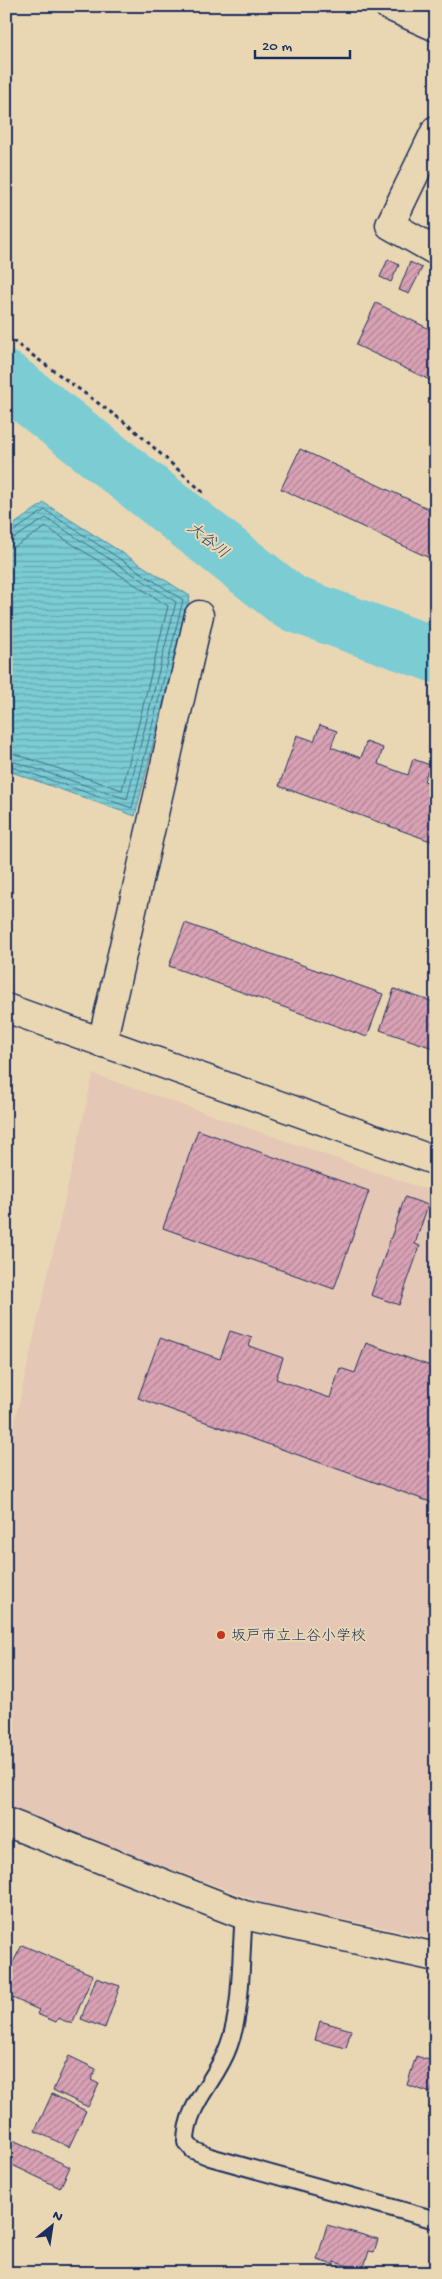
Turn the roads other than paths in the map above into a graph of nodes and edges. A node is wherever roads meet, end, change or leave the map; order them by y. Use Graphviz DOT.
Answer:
graph roads {
  1 [pos="389,6"];
  2 [pos="436,27"];
  3 [pos="436,130"];
  4 [pos="436,251"];
  5 [pos="199,615"];
  6 [pos="6,1008"];
  7 [pos="102,1043"];
  8 [pos="436,1161"];
  9 [pos="6,1822"];
  10 [pos="244,1915"];
  11 [pos="436,1957"];
  12 [pos="436,2220"];
  1 -- 2 [label="street"];
  3 -- 4 [label="street"];
  5 -- 7 [label="street"];
  6 -- 7 [label="street"];
  7 -- 8 [label="street"];
  9 -- 10 [label="street"];
  10 -- 11 [label="street"];
  10 -- 12 [label="lane"];
}
